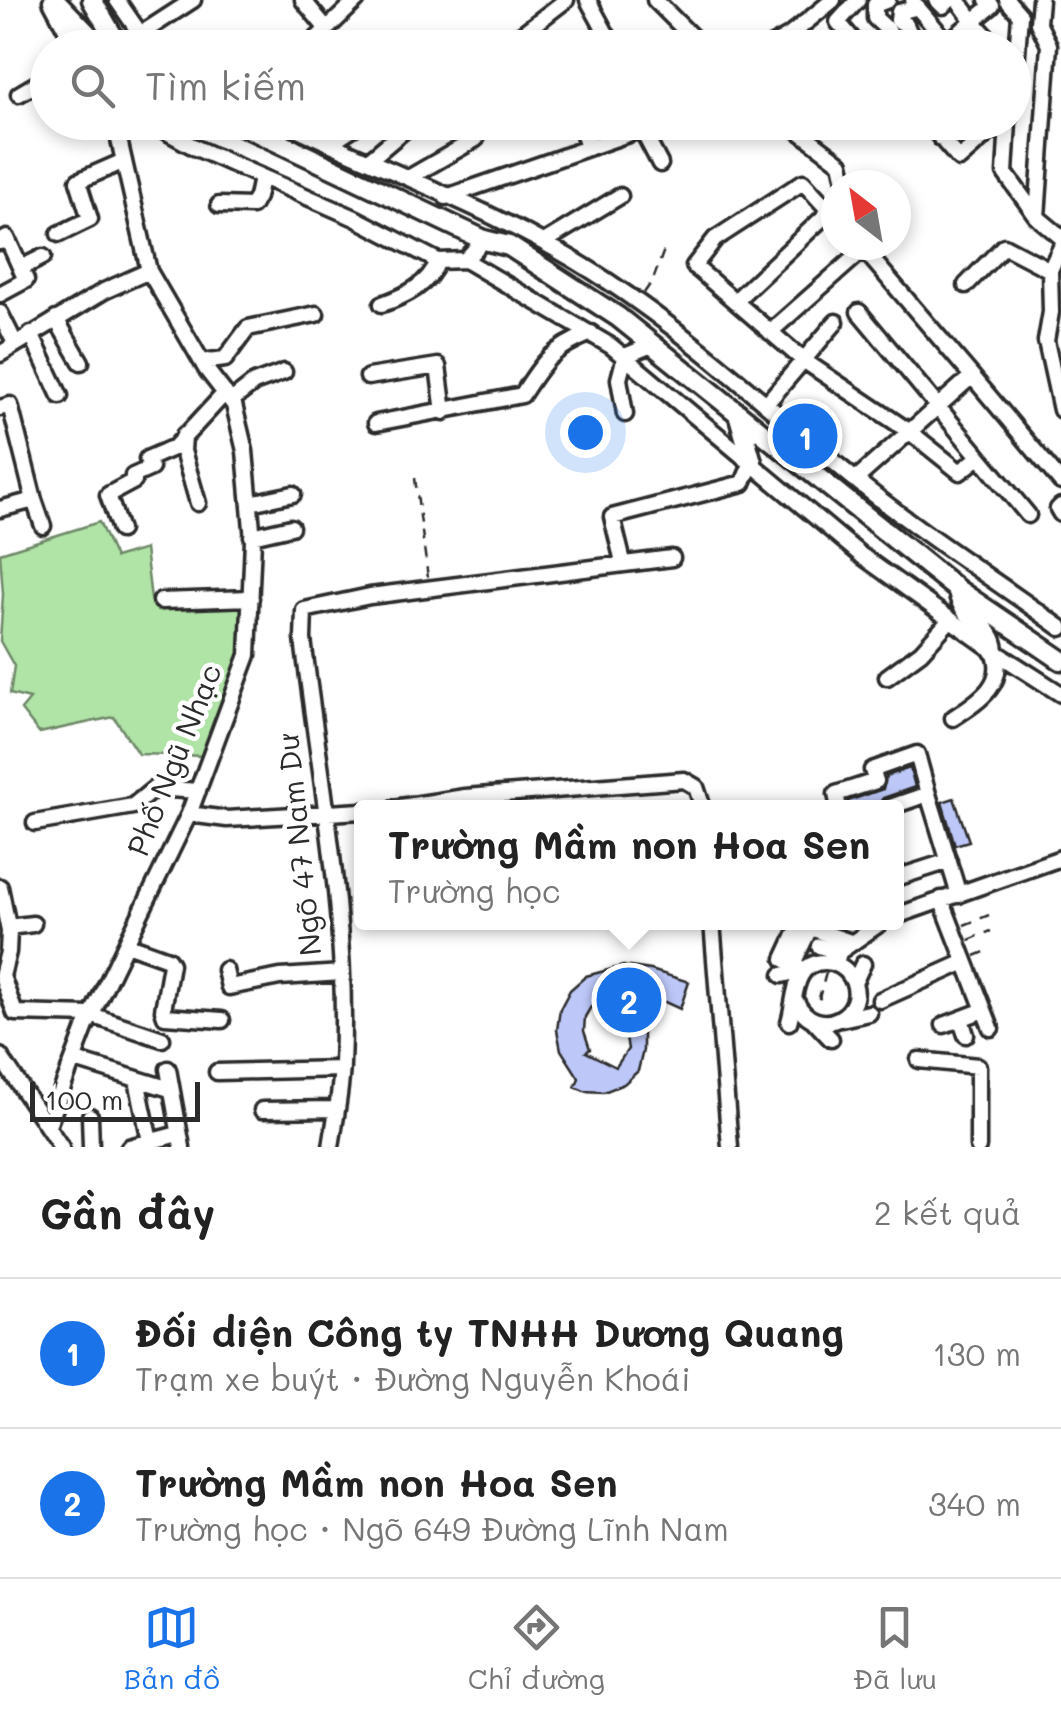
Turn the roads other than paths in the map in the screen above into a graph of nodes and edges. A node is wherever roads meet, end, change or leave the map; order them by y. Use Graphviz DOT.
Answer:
graph roads {
  1 [pos="53,0"];
  2 [pos="92,0"];
  3 [pos="118,0"];
  4 [pos="193,0"];
  5 [pos="303,0"];
  6 [pos="357,0"];
  7 [pos="566,0"];
  8 [pos="588,0"];
  9 [pos="654,0"];
  10 [pos="858,0"];
  11 [pos="888,0"];
  12 [pos="937,0"];
  13 [pos="954,0"];
  14 [pos="987,0"];
  15 [pos="1007,0"];
  16 [pos="1040,0"];
  17 [pos="825,2"];
  18 [pos="914,4"];
  19 [pos="546,6"];
  20 [pos="973,20"];
  21 [pos="326,28"];
  22 [pos="67,30"];
  23 [pos="83,30"];
  24 [pos="110,30"];
  25 [pos="136,30"];
  26 [pos="147,30"];
  27 [pos="517,30"];
  28 [pos="604,30"];
  29 [pos="685,30"];
  30 [pos="795,30"];
  31 [pos="845,30"];
  32 [pos="888,30"];
  33 [pos="908,30"];
  34 [pos="934,30"];
  35 [pos="963,30"];
  36 [pos="982,30"];
  37 [pos="1019,30"];
  38 [pos="30,88"];
  39 [pos="19,94"];
  40 [pos="119,140"];
  41 [pos="185,140"];
  42 [pos="272,140"];
  43 [pos="323,140"];
  44 [pos="335,140"];
  45 [pos="393,140"];
  46 [pos="476,140"];
  47 [pos="586,140"];
  48 [pos="602,140"];
  49 [pos="651,140"];
  50 [pos="819,140"];
  51 [pos="944,140"];
  52 [pos="983,140"];
  53 [pos="1005,140"];
  54 [pos="330,143"];
  55 [pos="588,148"];
  56 [pos="369,160"];
  57 [pos="124,162"];
  58 [pos="660,164"];
  59 [pos="843,170"];
  60 [pos="410,176"];
  61 [pos="261,178"];
  62 [pos="620,196"];
  63 [pos="446,197"];
  64 [pos="821,201"];
  65 [pos="220,205"];
  66 [pos="1037,216"];
  67 [pos="821,226"];
  68 [pos="59,234"];
  69 [pos="1061,237"];
  70 [pos="484,240"];
  71 [pos="0,242"];
  72 [pos="544,242"];
  73 [pos="1061,246"];
  74 [pos="43,257"];
  75 [pos="465,260"];
  76 [pos="848,260"];
  77 [pos="873,260"];
  78 [pos="438,261"];
  79 [pos="20,268"];
  80 [pos="1050,270"];
  81 [pos="149,271"];
  82 [pos="966,285"];
  83 [pos="0,294"];
  84 [pos="735,301"];
  85 [pos="382,304"];
  86 [pos="860,312"];
  87 [pos="0,313"];
  88 [pos="316,314"];
  89 [pos="56,319"];
  90 [pos="836,322"];
  91 [pos="770,332"];
  92 [pos="591,333"];
  93 [pos="30,334"];
  94 [pos="1054,342"];
  95 [pos="15,343"];
  96 [pos="654,344"];
  97 [pos="0,354"];
  98 [pos="624,356"];
  99 [pos="802,360"];
  100 [pos="81,362"];
  101 [pos="202,362"];
  102 [pos="284,372"];
  103 [pos="972,376"];
  104 [pos="368,377"];
  105 [pos="60,396"];
  106 [pos="228,397"];
  107 [pos="766,404"];
  108 [pos="938,406"];
  109 [pos="0,408"];
  110 [pos="1061,410"];
  111 [pos="444,412"];
  112 [pos="738,412"];
  113 [pos="625,414"];
  114 [pos="376,422"];
  115 [pos="910,432"];
  116 [pos="184,434"];
  117 [pos="979,457"];
  118 [pos="752,462"];
  119 [pos="855,480"];
  120 [pos="1061,482"];
  121 [pos="293,494"];
  122 [pos="34,500"];
  123 [pos="198,503"];
  124 [pos="250,503"];
  125 [pos="1061,506"];
  126 [pos="0,509"];
  127 [pos="1061,514"];
  128 [pos="1028,515"];
  129 [pos="43,526"];
  130 [pos="291,527"];
  131 [pos="120,530"];
  132 [pos="252,536"];
  133 [pos="672,558"];
  134 [pos="624,562"];
  135 [pos="958,590"];
  136 [pos="250,598"];
  137 [pos="161,601"];
  138 [pos="950,620"];
  139 [pos="1061,628"];
  140 [pos="994,651"];
  141 [pos="1061,660"];
  142 [pos="888,678"];
  143 [pos="1061,694"];
  144 [pos="953,718"];
  145 [pos="198,791"];
  146 [pos="928,794"];
  147 [pos="446,800"];
  148 [pos="701,800"];
  149 [pos="837,800"];
  150 [pos="904,802"];
  151 [pos="354,812"];
  152 [pos="189,814"];
  153 [pos="325,814"];
  154 [pos="35,823"];
  155 [pos="1061,858"];
  156 [pos="949,862"];
  157 [pos="904,876"];
  158 [pos="0,887"];
  159 [pos="960,894"];
  160 [pos="941,900"];
  161 [pos="904,913"];
  162 [pos="33,924"];
  163 [pos="8,927"];
  164 [pos="713,930"];
  165 [pos="809,930"];
  166 [pos="812,930"];
  167 [pos="863,930"];
  168 [pos="796,933"];
  169 [pos="126,944"];
  170 [pos="819,946"];
  171 [pos="839,955"];
  172 [pos="965,962"];
  173 [pos="863,964"];
  174 [pos="226,970"];
  175 [pos="793,970"];
  176 [pos="342,973"];
  177 [pos="854,983"];
  178 [pos="880,1000"];
  179 [pos="796,1001"];
  180 [pos="984,1010"];
  181 [pos="868,1013"];
  182 [pos="91,1016"];
  183 [pos="840,1019"];
  184 [pos="961,1019"];
  185 [pos="222,1020"];
  186 [pos="814,1020"];
  187 [pos="788,1022"];
  188 [pos="944,1025"];
  189 [pos="991,1028"];
  190 [pos="966,1035"];
  191 [pos="162,1039"];
  192 [pos="831,1039"];
  193 [pos="0,1056"];
  194 [pos="75,1060"];
  195 [pos="919,1060"];
  196 [pos="168,1069"];
  197 [pos="342,1069"];
  198 [pos="216,1072"];
  199 [pos="137,1080"];
  200 [pos="170,1089"];
  201 [pos="335,1109"];
  202 [pos="262,1110"];
  203 [pos="90,1116"];
  204 [pos="48,1126"];
  205 [pos="180,1140"];
  206 [pos="150,1141"];
  207 [pos="61,1147"];
  208 [pos="91,1147"];
  209 [pos="129,1147"];
  210 [pos="331,1147"];
  211 [pos="730,1147"];
  212 [pos="978,1147"];
  1 -- 22 [label="street"];
  1 -- 23 [label="main road"];
  2 -- 24 [label="main road"];
  3 -- 25 [label="street"];
  4 -- 26 [label="street"];
  5 -- 21 [label="street"];
  6 -- 21 [label="street"];
  7 -- 19 [label="street"];
  8 -- 28 [label="street"];
  9 -- 29 [label="street"];
  10 -- 31 [label="street"];
  11 -- 32 [label="street"];
  12 -- 13 [label="street"];
  13 -- 20 [label="street"];
  14 -- 20 [label="street"];
  15 -- 37 [label="street"];
  16 -- 66 [label="street"];
  17 -- 30 [label="street"];
  18 -- 33 [label="street"];
  18 -- 34 [label="street"];
  19 -- 27 [label="street"];
  20 -- 35 [label="street"];
  20 -- 36 [label="street"];
  38 -- 39 [label="street"];
  40 -- 57 [label="street, Phố Ngũ Nhạc"];
  41 -- 61 [label="street"];
  42 -- 70 [label="main road"];
  43 -- 54 [label="street"];
  44 -- 54 [label="street"];
  45 -- 56 [label="street"];
  46 -- 60 [label="street"];
  47 -- 55 [label="street"];
  48 -- 55 [label="street"];
  49 -- 58 [label="street"];
  50 -- 59 [label="street"];
  51 -- 52 [label="street"];
  53 -- 66 [label="street"];
  54 -- 56 [label="street"];
  55 -- 63 [label="street"];
  56 -- 60 [label="street"];
  57 -- 68 [label="street"];
  57 -- 81 [label="street, Phố Ngũ Nhạc"];
  60 -- 63 [label="street"];
  61 -- 65 [label="street"];
  61 -- 78 [label="street"];
  62 -- 72 [label="street"];
  63 -- 72 [label="street"];
  64 -- 84 [label="street"];
  66 -- 69 [label="street"];
  67 -- 84 [label="street"];
  70 -- 75 [label="street"];
  70 -- 96 [label="main road"];
  71 -- 79 [label="street"];
  72 -- 107 [label="street"];
  73 -- 80 [label="street"];
  74 -- 79 [label="street"];
  75 -- 78 [label="street"];
  75 -- 92 [label="street"];
  76 -- 91 [label="street"];
  77 -- 103 [label="street"];
  78 -- 85 [label="street"];
  79 -- 83 [label="street"];
  80 -- 82 [label="street"];
  80 -- 94 [label="street"];
  81 -- 89 [label="street"];
  81 -- 101 [label="street, Phố Ngũ Nhạc"];
  84 -- 91 [label="street"];
  86 -- 108 [label="street"];
  87 -- 95 [label="street"];
  88 -- 101 [label="street"];
  89 -- 93 [label="street"];
  89 -- 100 [label="street"];
  90 -- 99 [label="street"];
  91 -- 99 [label="street"];
  92 -- 98 [label="street"];
  92 -- 111 [label="street"];
  93 -- 95 [label="street"];
  93 -- 105 [label="street"];
  94 -- 110 [label="street"];
  95 -- 97 [label="street"];
  96 -- 98 [label="street"];
  96 -- 112 [label="main road"];
  98 -- 113 [label="street"];
  98 -- 118 [label="street"];
  99 -- 107 [label="street"];
  99 -- 115 [label="street"];
  101 -- 106 [label="street, Phố Ngũ Nhạc"];
  102 -- 106 [label="street"];
  103 -- 108 [label="street"];
  103 -- 120 [label="street"];
  104 -- 111 [label="street"];
  106 -- 116 [label="street"];
  106 -- 124 [label="street, Phố Ngũ Nhạc"];
  107 -- 119 [label="street"];
  108 -- 115 [label="street"];
  108 -- 117 [label="street"];
  109 -- 122 [label="street"];
  111 -- 114 [label="street"];
  112 -- 118 [label="main road"];
  112 -- 135 [label="main road"];
  115 -- 117 [label="street"];
  115 -- 119 [label="street"];
  116 -- 123 [label="street"];
  116 -- 131 [label="street"];
  117 -- 128 [label="street"];
  118 -- 134 [label="street"];
  118 -- 138 [label="street"];
  119 -- 139 [label="street"];
  121 -- 124 [label="street"];
  122 -- 126 [label="street"];
  122 -- 129 [label="street"];
  124 -- 132 [label="street, Phố Ngũ Nhạc"];
  125 -- 127 [label="street"];
  130 -- 132 [label="street"];
  132 -- 136 [label="street, Phố Ngũ Nhạc"];
  133 -- 134 [label="street, Ngõ 47 Nam Dư"];
  134 -- 153 [label="street, Ngõ 47 Nam Dư"];
  135 -- 140 [label="main road"];
  135 -- 141 [label="main road"];
  136 -- 137 [label="street"];
  136 -- 145 [label="street, Phố Ngũ Nhạc"];
  138 -- 140 [label="street"];
  138 -- 142 [label="street"];
  140 -- 143 [label="street"];
  140 -- 144 [label="street"];
  145 -- 152 [label="street, Phố Ngũ Nhạc"];
  145 -- 154 [label="street"];
  146 -- 149 [label="street"];
  146 -- 150 [label="street"];
  146 -- 156 [label="street"];
  147 -- 148 [label="street"];
  151 -- 153 [label="street"];
  152 -- 153 [label="street"];
  152 -- 169 [label="street, Phố Ngũ Nhạc"];
  153 -- 176 [label="street, Ngõ 47 Nam Dư"];
  155 -- 159 [label="street"];
  156 -- 157 [label="street"];
  156 -- 159 [label="street"];
  158 -- 163 [label="street"];
  159 -- 160 [label="street"];
  160 -- 161 [label="street"];
  160 -- 172 [label="street"];
  162 -- 163 [label="street"];
  163 -- 182 [label="street"];
  164 -- 211 [label="street"];
  165 -- 175 [label="street"];
  166 -- 171 [label="street"];
  167 -- 171 [label="street"];
  168 -- 175 [label="street"];
  169 -- 182 [label="street, Phố Ngũ Nhạc"];
  169 -- 185 [label="street"];
  170 -- 171 [label="street"];
  171 -- 175 [label="street"];
  171 -- 177 [label="street"];
  172 -- 178 [label="street"];
  172 -- 180 [label="street"];
  173 -- 177 [label="street"];
  174 -- 176 [label="street"];
  175 -- 179 [label="street"];
  176 -- 197 [label="street, Ngõ 47 Nam Dư"];
  177 -- 183 [label="street"];
  179 -- 186 [label="street"];
  179 -- 187 [label="street"];
  180 -- 184 [label="street"];
  180 -- 189 [label="street"];
  181 -- 183 [label="street"];
  182 -- 191 [label="street"];
  182 -- 194 [label="street, Phố Ngũ Nhạc"];
  183 -- 186 [label="street"];
  184 -- 188 [label="street"];
  184 -- 190 [label="street"];
  186 -- 192 [label="street"];
  193 -- 204 [label="street"];
  194 -- 199 [label="street"];
  194 -- 204 [label="street, Phố Ngũ Nhạc"];
  195 -- 212 [label="street"];
  196 -- 200 [label="street"];
  197 -- 198 [label="street"];
  197 -- 201 [label="street, Ngõ 47 Nam Dư"];
  199 -- 200 [label="street"];
  199 -- 206 [label="street"];
  200 -- 205 [label="street"];
  201 -- 202 [label="street"];
  201 -- 210 [label="street, Ngõ 47 Nam Dư"];
  203 -- 208 [label="street"];
  204 -- 207 [label="street"];
  205 -- 206 [label="street"];
  206 -- 209 [label="street"];
}
